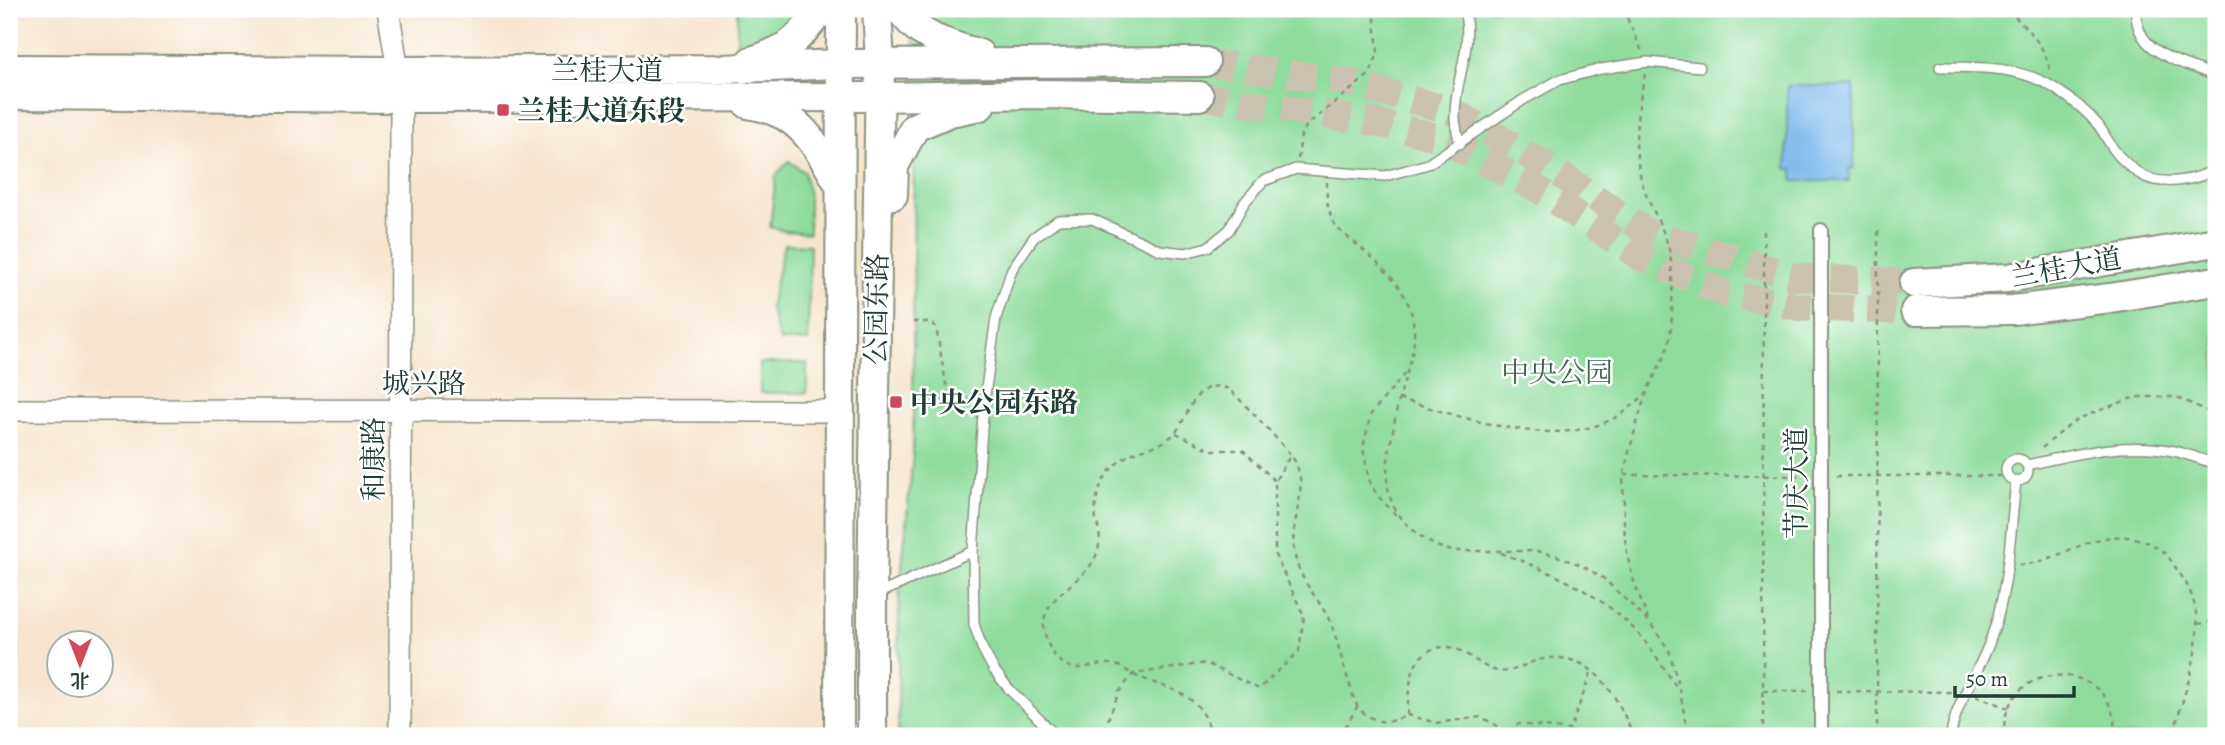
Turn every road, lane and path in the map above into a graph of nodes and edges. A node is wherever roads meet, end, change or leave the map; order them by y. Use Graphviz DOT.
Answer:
graph roads {
  1 [pos="388,9"];
  2 [pos="822,9"];
  3 [pos="841,9"];
  4 [pos="877,9"];
  5 [pos="900,9"];
  6 [pos="1374,9"];
  7 [pos="1464,9"];
  8 [pos="1623,9"];
  9 [pos="2008,9"];
  10 [pos="2136,9"];
  11 [pos="1009,62"];
  12 [pos="1205,62"];
  13 [pos="1647,62"];
  14 [pos="840,64"];
  15 [pos="880,64"];
  16 [pos="1700,67"];
  17 [pos="1940,67"];
  18 [pos="9,69"];
  19 [pos="2216,76"];
  20 [pos="720,83"];
  21 [pos="399,85"];
  22 [pos="2052,86"];
  23 [pos="1037,93"];
  24 [pos="9,95"];
  25 [pos="1199,96"];
  26 [pos="839,97"];
  27 [pos="880,97"];
  28 [pos="1460,144"];
  29 [pos="2216,168"];
  30 [pos="1296,169"];
  31 [pos="1328,172"];
  32 [pos="840,186"];
  33 [pos="1764,230"];
  34 [pos="1821,230"];
  35 [pos="1878,230"];
  36 [pos="2216,242"];
  37 [pos="2216,281"];
  38 [pos="1914,283"];
  39 [pos="2135,294"];
  40 [pos="2216,294"];
  41 [pos="1914,311"];
  42 [pos="876,314"];
  43 [pos="913,322"];
  44 [pos="1408,370"];
  45 [pos="1647,393"];
  46 [pos="1399,399"];
  47 [pos="984,402"];
  48 [pos="9,410"];
  49 [pos="401,411"];
  50 [pos="840,411"];
  51 [pos="2216,415"];
  52 [pos="1176,433"];
  53 [pos="1291,454"];
  54 [pos="2026,463"];
  55 [pos="2216,464"];
  56 [pos="1275,481"];
  57 [pos="2016,481"];
  58 [pos="1398,517"];
  59 [pos="973,551"];
  60 [pos="1498,552"];
  61 [pos="2007,567"];
  62 [pos="872,597"];
  63 [pos="2216,621"];
  64 [pos="1649,622"];
  65 [pos="2198,624"];
  66 [pos="1592,670"];
  67 [pos="1133,674"];
  68 [pos="1680,691"];
  69 [pos="1763,691"];
  70 [pos="1821,691"];
  71 [pos="1877,692"];
  72 [pos="1966,692"];
  73 [pos="1357,707"];
  74 [pos="2008,708"];
  75 [pos="1406,715"];
  76 [pos="1508,731"];
  77 [pos="2173,735"];
  78 [pos="400,736"];
  79 [pos="839,736"];
  80 [pos="872,736"];
  81 [pos="1056,736"];
  82 [pos="1097,736"];
  83 [pos="1211,736"];
  84 [pos="1340,736"];
  85 [pos="1516,736"];
  86 [pos="1633,736"];
  87 [pos="1688,736"];
  88 [pos="1763,736"];
  89 [pos="1821,736"];
  90 [pos="1877,736"];
  91 [pos="1951,736"];
  92 [pos="2004,736"];
  93 [pos="2114,736"];
  94 [pos="2148,736"];
  95 [pos="2179,736"];
  1 -- 21 [label="street, 和康路"];
  2 -- 20 [label="main road"];
  3 -- 14 [label="main road, 公园东路"];
  4 -- 15 [label="main road, 公园东路"];
  5 -- 11 [label="main road"];
  6 -- 30 [label="path"];
  7 -- 28 [label="lane"];
  8 -- 13 [label="path"];
  9 -- 22 [label="path"];
  10 -- 19 [label="lane"];
  11 -- 12 [label="main road, 兰桂大道"];
  11 -- 15 [label="main road, 兰桂大道"];
  13 -- 16 [label="lane"];
  13 -- 28 [label="lane"];
  13 -- 45 [label="path"];
  14 -- 15 [label="main road, 兰桂大道"];
  14 -- 20 [label="main road, 兰桂大道"];
  14 -- 26 [label="main road, 公园东路"];
  15 -- 27 [label="main road, 公园东路"];
  17 -- 22 [label="lane"];
  18 -- 21 [label="main road, 兰桂大道"];
  20 -- 21 [label="main road, 兰桂大道"];
  20 -- 26 [label="main road, 兰桂大道"];
  20 -- 32 [label="main road"];
  21 -- 24 [label="main road, 兰桂大道"];
  21 -- 49 [label="street, 和康路"];
  22 -- 29 [label="lane"];
  23 -- 25 [label="main road, 兰桂大道"];
  23 -- 27 [label="main road, 兰桂大道"];
  23 -- 42 [label="main road"];
  26 -- 27 [label="main road, 兰桂大道"];
  26 -- 32 [label="main road, 公园东路"];
  27 -- 42 [label="main road, 公园东路"];
  28 -- 31 [label="lane"];
  30 -- 31 [label="lane"];
  30 -- 47 [label="lane"];
  31 -- 44 [label="path"];
  32 -- 50 [label="main road, 公园东路"];
  33 -- 69 [label="path"];
  34 -- 70 [label="street, 节庆大道"];
  35 -- 71 [label="path"];
  36 -- 38 [label="main road, 兰桂大道"];
  37 -- 39 [label="main road, 兰桂大道"];
  39 -- 40 [label="main road"];
  39 -- 41 [label="main road, 兰桂大道"];
  42 -- 62 [label="main road, 公园东路"];
  43 -- 47 [label="path"];
  44 -- 46 [label="path"];
  44 -- 58 [label="path"];
  45 -- 46 [label="path"];
  45 -- 64 [label="path"];
  46 -- 58 [label="path"];
  47 -- 59 [label="lane"];
  48 -- 49 [label="street, 城兴路"];
  49 -- 50 [label="street, 城兴路"];
  49 -- 78 [label="street, 和康路"];
  50 -- 79 [label="main road, 公园东路"];
  51 -- 54 [label="path"];
  52 -- 53 [label="path"];
  52 -- 56 [label="path"];
  52 -- 67 [label="path"];
  53 -- 56 [label="path"];
  53 -- 73 [label="path"];
  54 -- 55 [label="lane"];
  54 -- 57 [label="lane"];
  54 -- 57 [label="lane"];
  56 -- 67 [label="path"];
  57 -- 61 [label="lane"];
  58 -- 60 [label="path"];
  59 -- 62 [label="lane"];
  59 -- 81 [label="lane"];
  60 -- 64 [label="path"];
  60 -- 68 [label="path"];
  61 -- 65 [label="path"];
  61 -- 72 [label="lane"];
  62 -- 80 [label="main road, 公园东路"];
  63 -- 65 [label="path"];
  64 -- 68 [label="path"];
  65 -- 77 [label="path"];
  66 -- 75 [label="path"];
  66 -- 76 [label="path"];
  66 -- 86 [label="path"];
  67 -- 82 [label="path"];
  67 -- 83 [label="path"];
  68 -- 87 [label="path"];
  69 -- 70 [label="path"];
  69 -- 88 [label="path"];
  70 -- 71 [label="path"];
  70 -- 89 [label="street, 节庆大道"];
  71 -- 72 [label="path"];
  71 -- 90 [label="path"];
  72 -- 74 [label="path"];
  72 -- 91 [label="lane"];
  73 -- 75 [label="path"];
  73 -- 84 [label="path"];
  74 -- 92 [label="path"];
  74 -- 93 [label="path"];
  75 -- 76 [label="path"];
  76 -- 85 [label="path"];
  77 -- 94 [label="path"];
  77 -- 95 [label="path"];
}
